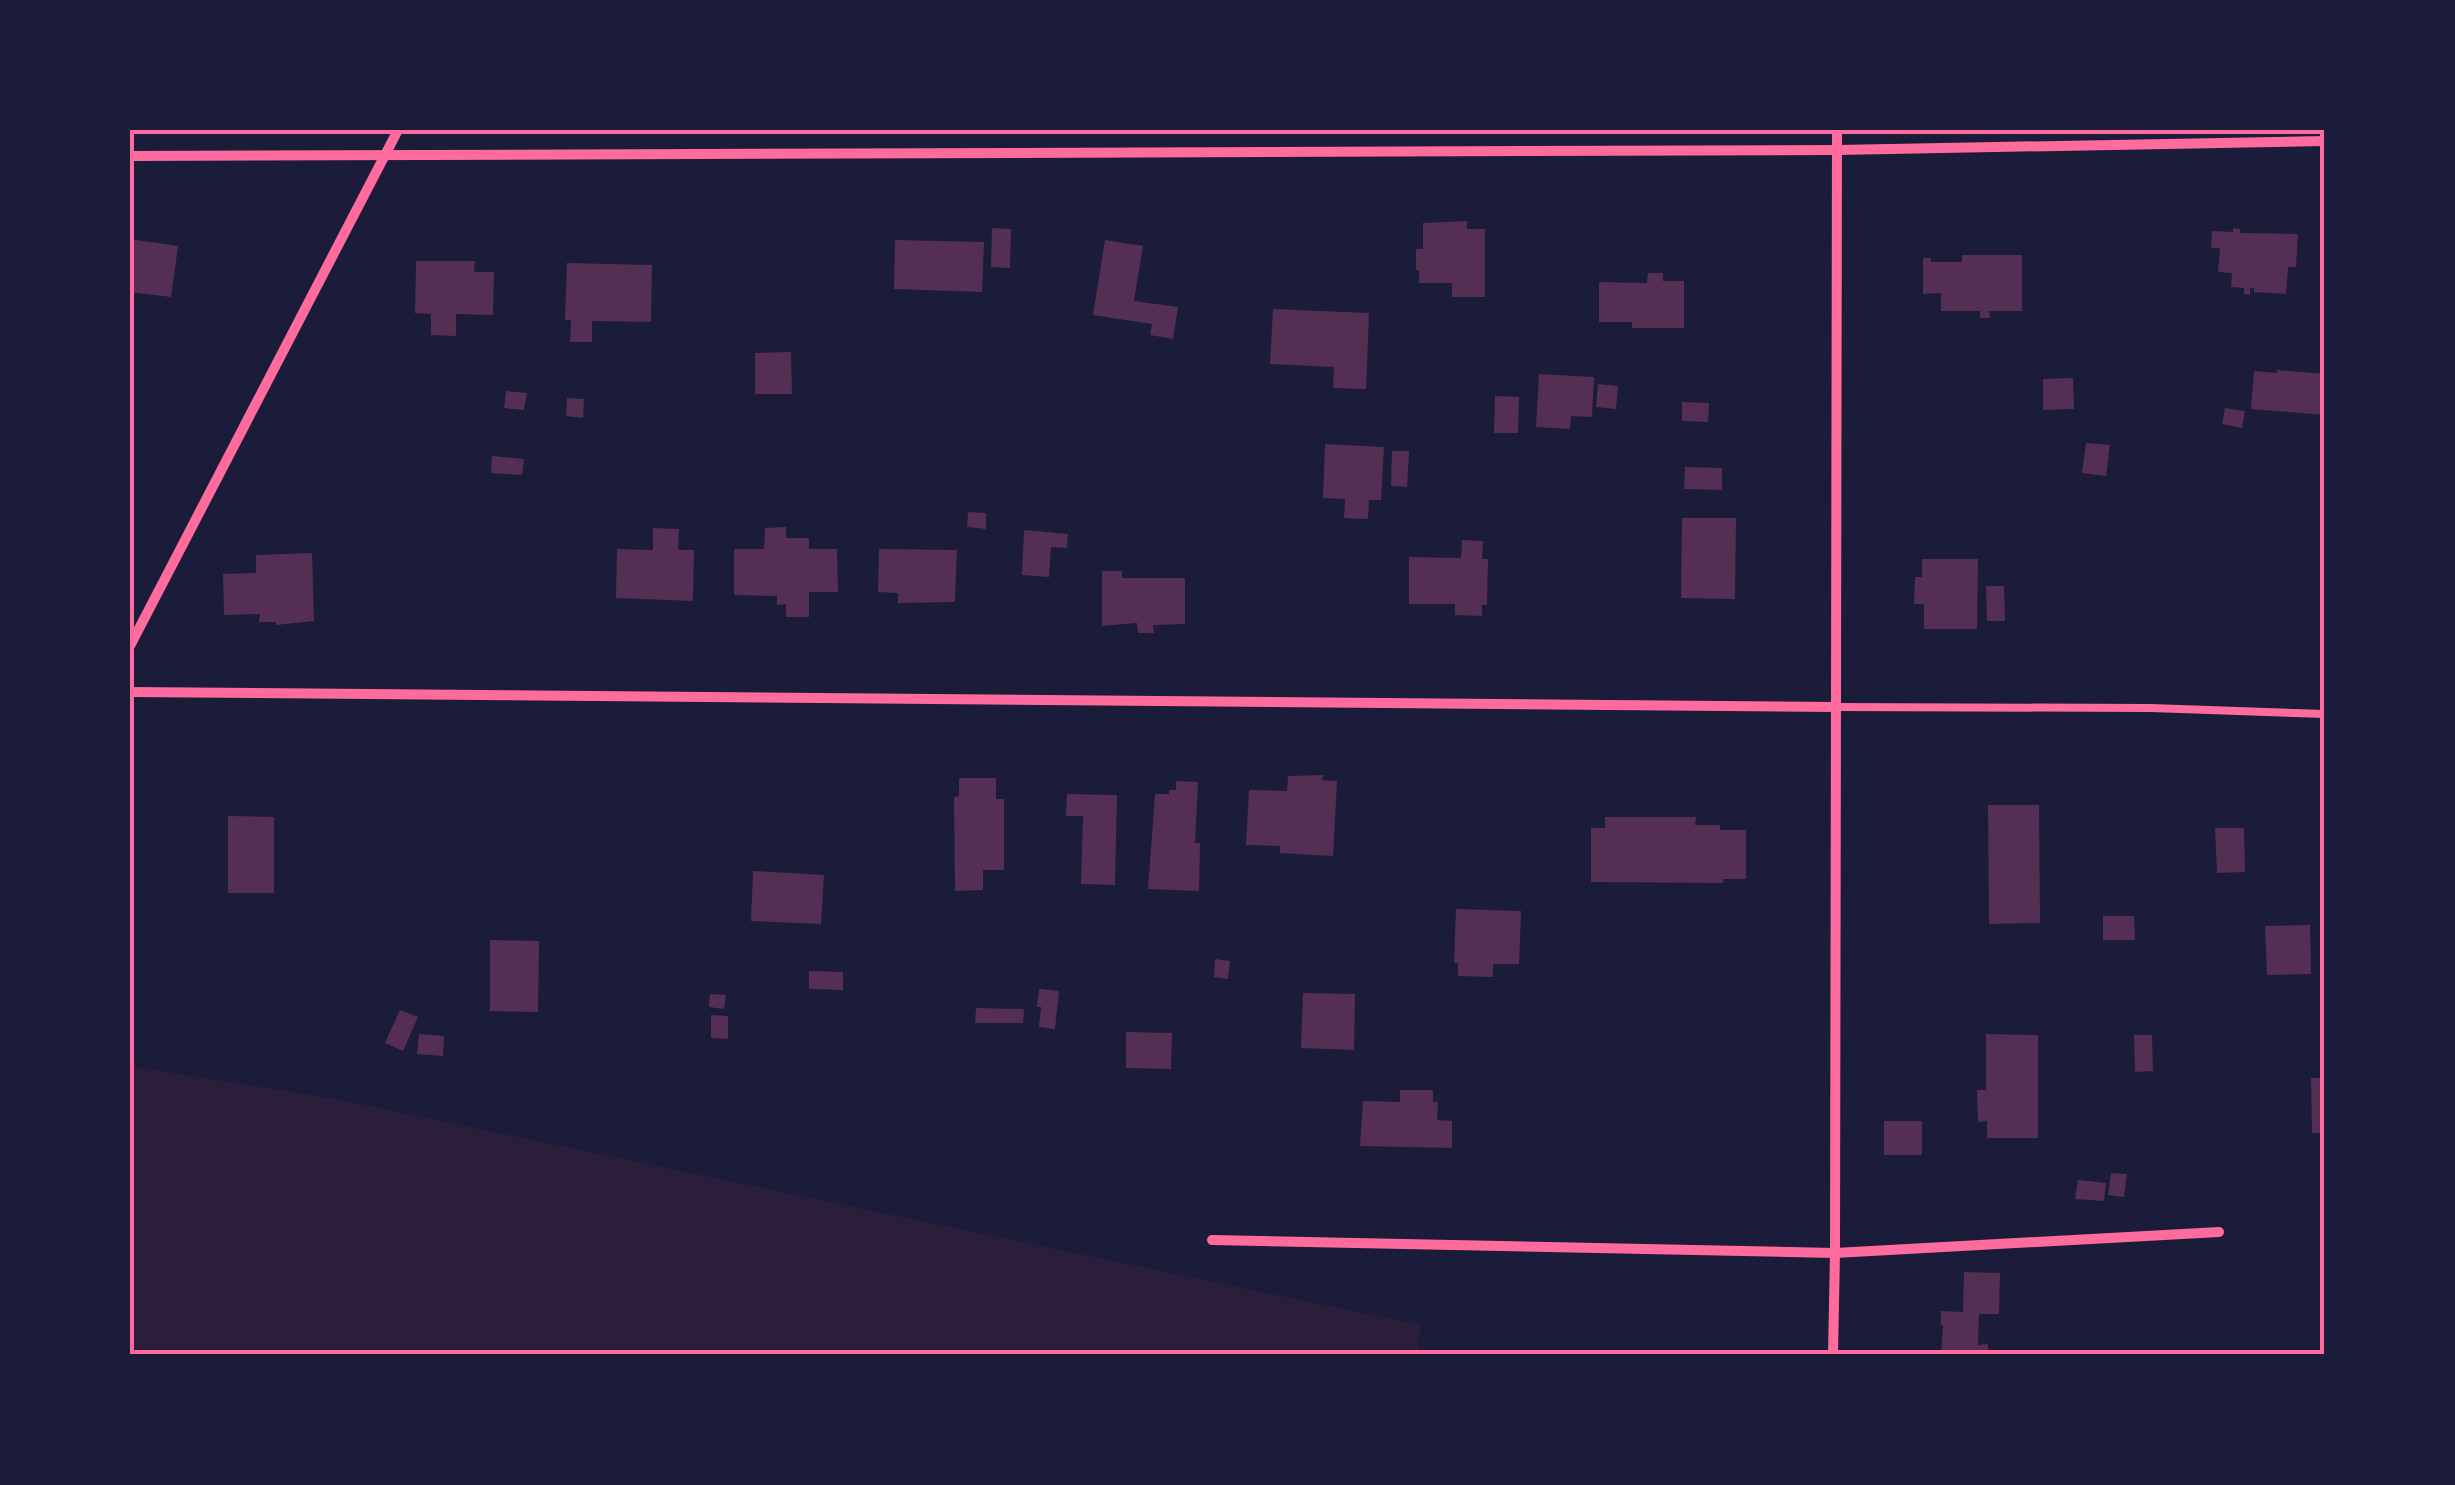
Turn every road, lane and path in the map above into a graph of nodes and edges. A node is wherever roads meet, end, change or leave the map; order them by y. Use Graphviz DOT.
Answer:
graph roads {
  1 [pos="398,130"];
  2 [pos="1837,130"];
  3 [pos="2325,141"];
  4 [pos="1837,150"];
  5 [pos="130,156"];
  6 [pos="386,156"];
  7 [pos="130,646"];
  8 [pos="130,692"];
  9 [pos="1835,708"];
  10 [pos="2325,714"];
  11 [pos="2219,1232"];
  12 [pos="1212,1240"];
  13 [pos="1835,1253"];
  14 [pos="1833,1355"];
  1 -- 6 [label="street"];
  2 -- 4 [label="street"];
  3 -- 4 [label="street"];
  4 -- 6 [label="street"];
  4 -- 9 [label="street"];
  5 -- 6 [label="street"];
  6 -- 7 [label="street"];
  8 -- 9 [label="street"];
  9 -- 10 [label="lane"];
  9 -- 13 [label="street"];
  11 -- 13 [label="street"];
  12 -- 13 [label="street"];
  13 -- 14 [label="street"];
}
